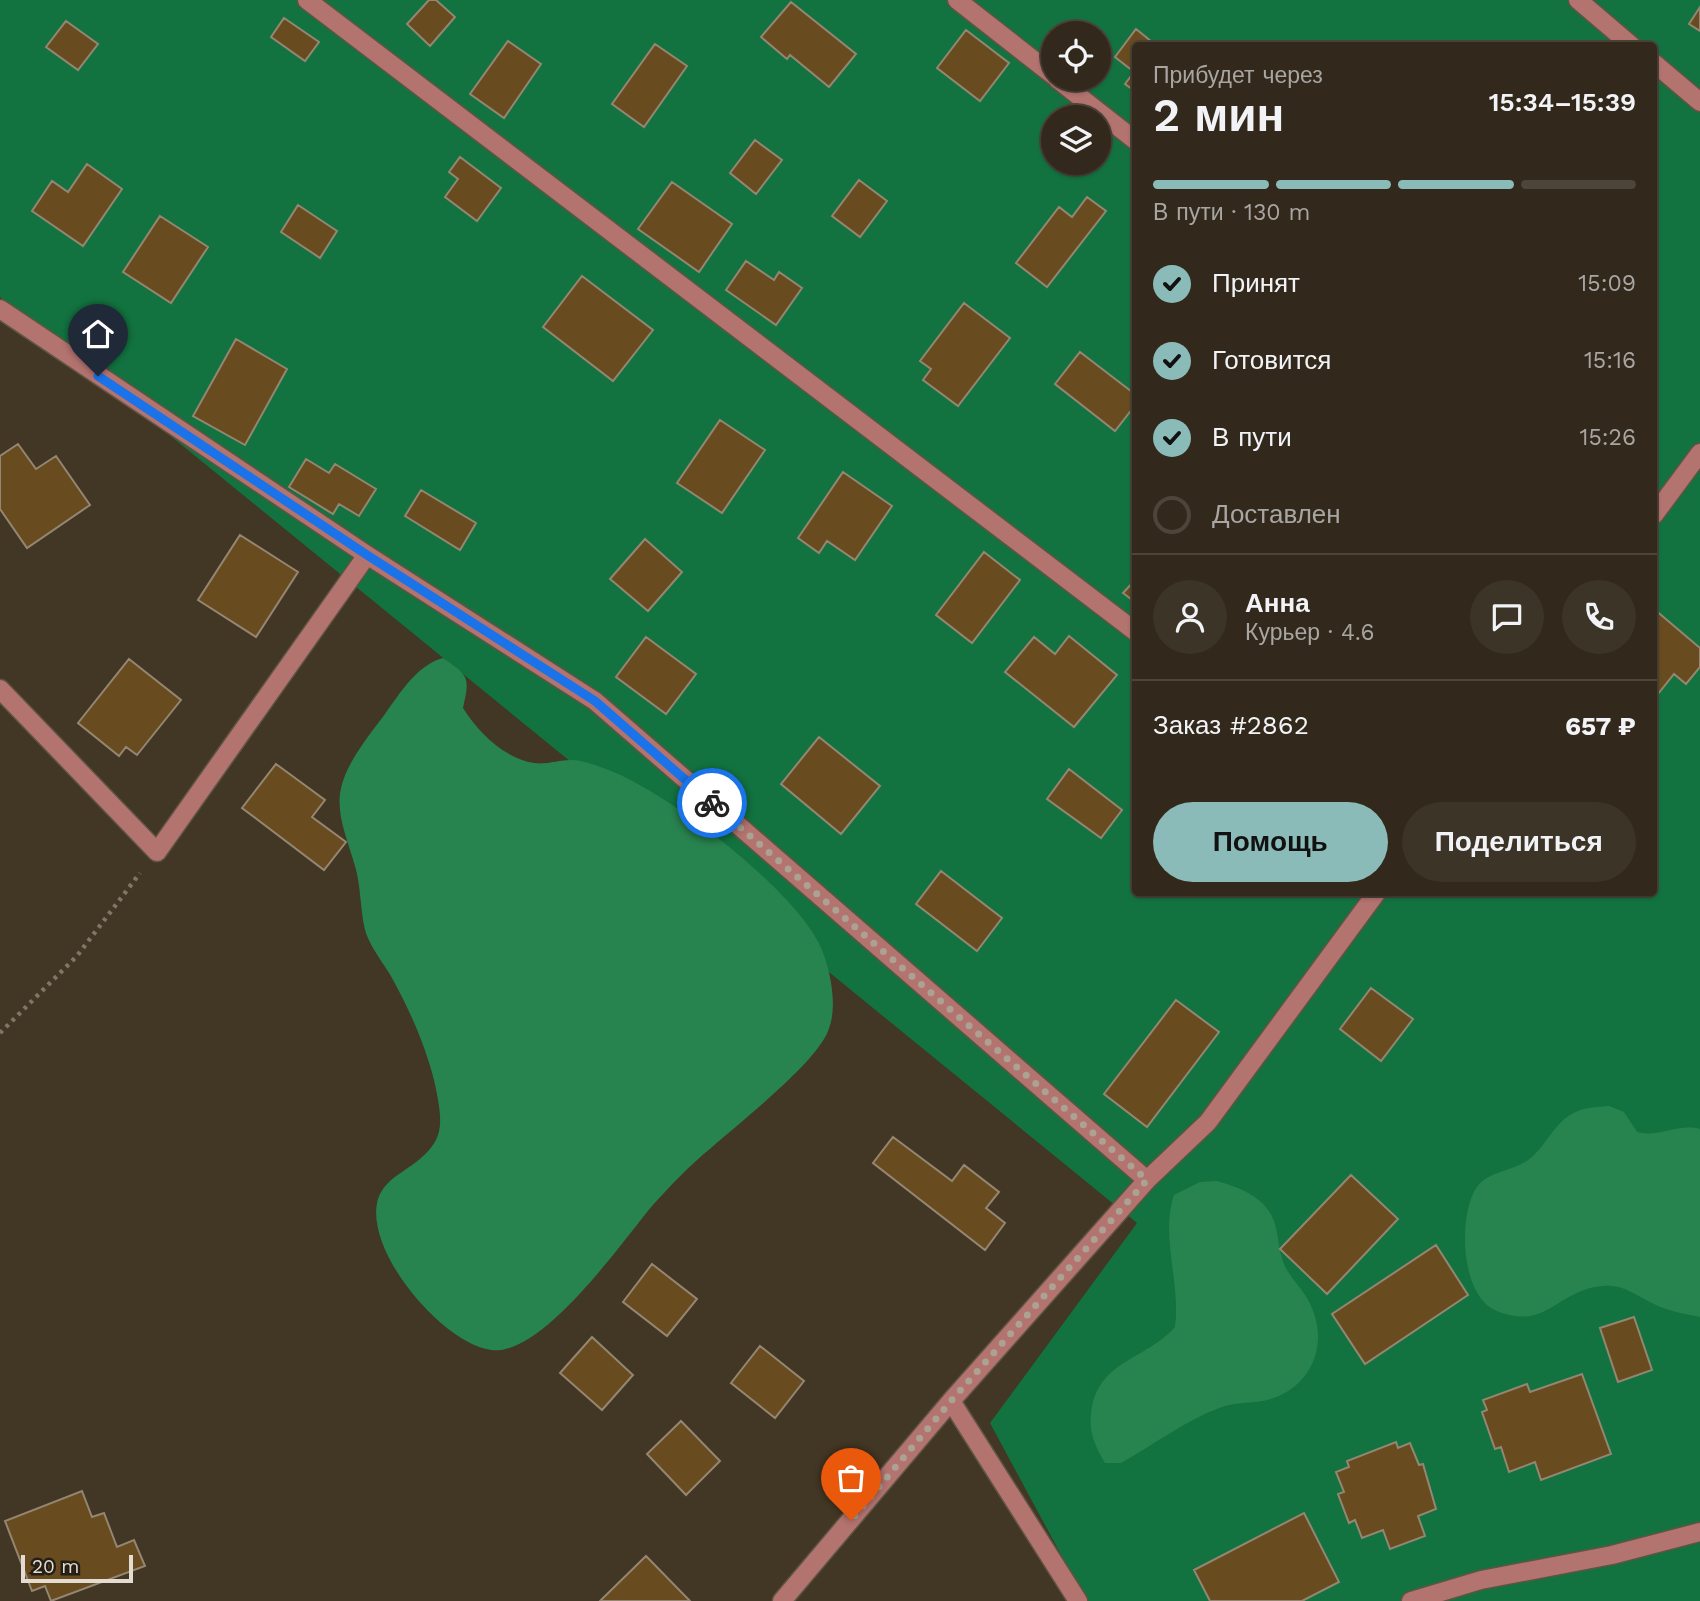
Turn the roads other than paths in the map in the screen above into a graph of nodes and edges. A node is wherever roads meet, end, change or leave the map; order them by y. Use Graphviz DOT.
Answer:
graph roads {
  1 [pos="307,0"];
  2 [pos="957,0"];
  3 [pos="1578,0"];
  4 [pos="1627,42"];
  5 [pos="1041,66"];
  6 [pos="1657,66"];
  7 [pos="1073,91"];
  8 [pos="1700,102"];
  9 [pos="1132,138"];
  10 [pos="0,309"];
  11 [pos="1700,453"];
  12 [pos="1657,510"];
  13 [pos="367,555"];
  14 [pos="1132,629"];
  15 [pos="0,689"];
  16 [pos="1374,896"];
  17 [pos="1147,1180"];
  18 [pos="951,1401"];
  19 [pos="1700,1532"];
  20 [pos="782,1601"];
  21 [pos="1078,1601"];
  22 [pos="1411,1601"];
  1 -- 14 [label="lane"];
  2 -- 5 [label="lane"];
  3 -- 4 [label="lane"];
  6 -- 8 [label="lane"];
  7 -- 9 [label="lane"];
  10 -- 13 [label="lane"];
  11 -- 12 [label="lane"];
  13 -- 15 [label="lane"];
  13 -- 17 [label="lane"];
  16 -- 17 [label="lane"];
  17 -- 18 [label="lane"];
  18 -- 20 [label="lane"];
  18 -- 21 [label="lane"];
  19 -- 22 [label="lane"];
}
